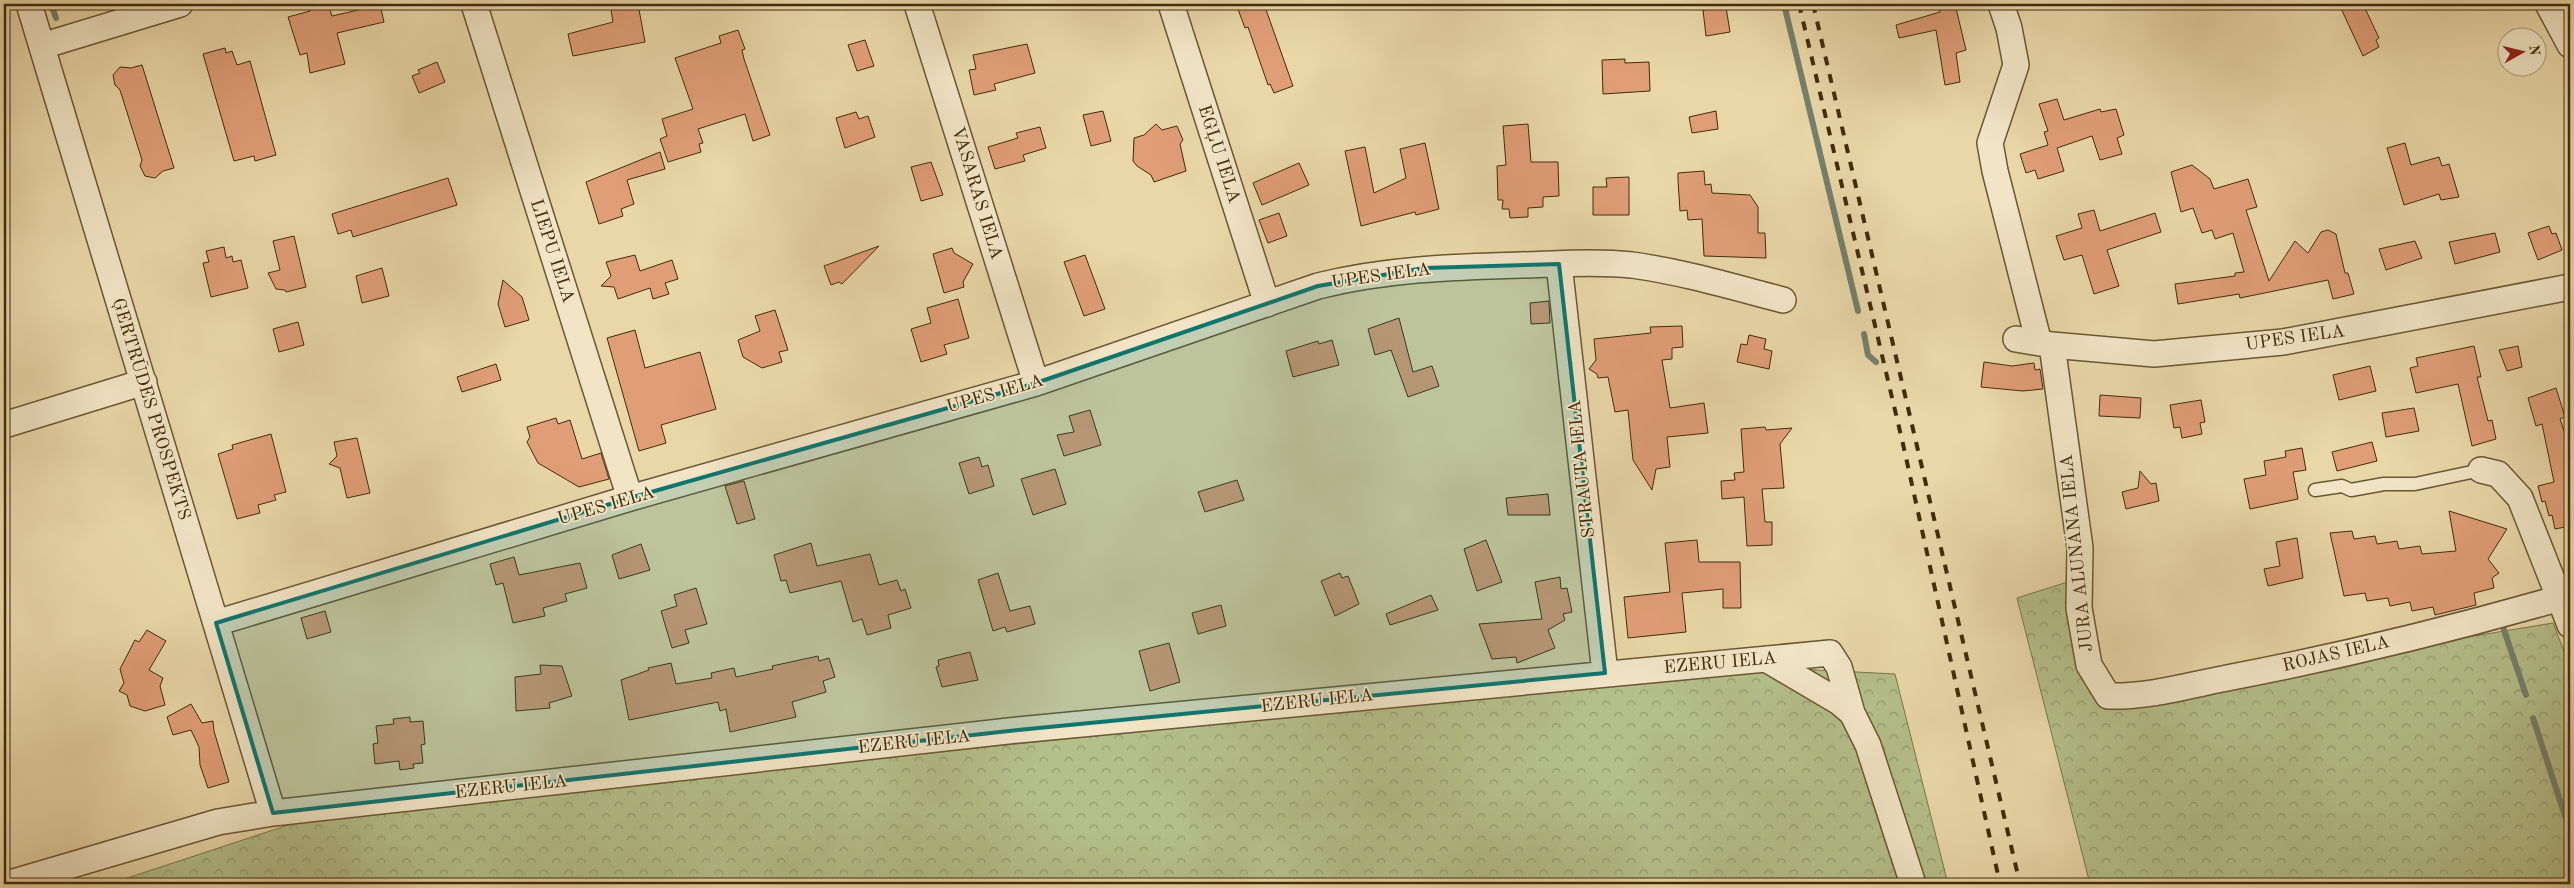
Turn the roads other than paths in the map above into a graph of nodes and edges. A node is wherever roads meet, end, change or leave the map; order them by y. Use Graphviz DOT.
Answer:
graph roads {
  1 [pos="29,4"];
  2 [pos="180,4"];
  3 [pos="474,4"];
  4 [pos="917,4"];
  5 [pos="1171,4"];
  6 [pos="2001,4"];
  7 [pos="2548,4"];
  8 [pos="2570,44"];
  9 [pos="42,46"];
  10 [pos="1559,264"];
  11 [pos="2570,287"];
  12 [pos="1783,300"];
  13 [pos="1267,304"];
  14 [pos="2036,342"];
  15 [pos="144,382"];
  16 [pos="1036,383"];
  17 [pos="4,425"];
  18 [pos="2482,470"];
  19 [pos="2315,490"];
  20 [pos="630,498"];
  21 [pos="2566,609"];
  22 [pos="216,623"];
  23 [pos="1766,659"];
  24 [pos="1605,673"];
  25 [pos="2108,696"];
  26 [pos="1852,713"];
  27 [pos="273,814"];
  28 [pos="4,870"];
  29 [pos="7,884"];
  30 [pos="1912,884"];
  1 -- 9 [label="street, ĢERTRŪDES PROSPEKTS"];
  2 -- 9 [label="street"];
  3 -- 20 [label="street, LIEPU IELA"];
  4 -- 16 [label="street, VASARAS IELA"];
  5 -- 13 [label="street, EGĻU IELA"];
  6 -- 14 [label="street, JURA ALUNĀNA IELA"];
  7 -- 8 [label="street"];
  9 -- 15 [label="street, ĢERTRŪDES PROSPEKTS"];
  10 -- 12 [label="street, UPES IELA"];
  10 -- 13 [label="street, UPES IELA"];
  10 -- 24 [label="street, STRAUTA IELA"];
  11 -- 14 [label="street, UPES IELA"];
  13 -- 16 [label="street, UPES IELA"];
  14 -- 25 [label="street, JURA ALUNĀNA IELA"];
  15 -- 17 [label="street"];
  15 -- 22 [label="street, ĢERTRŪDES PROSPEKTS"];
  16 -- 20 [label="street, UPES IELA"];
  18 -- 19 [label="lane"];
  18 -- 21 [label="street"];
  20 -- 22 [label="street, UPES IELA"];
  21 -- 25 [label="street, ROJAS IELA"];
  22 -- 27 [label="street, ĢERTRŪDES PROSPEKTS"];
  23 -- 24 [label="street, EZERU IELA"];
  23 -- 26 [label="street"];
  23 -- 26 [label="street, EZERU IELA"];
  24 -- 27 [label="street, EZERU IELA"];
  26 -- 30 [label="street"];
  27 -- 29 [label="street, EZERU IELA"];
  28 -- 29 [label="street"];
}
